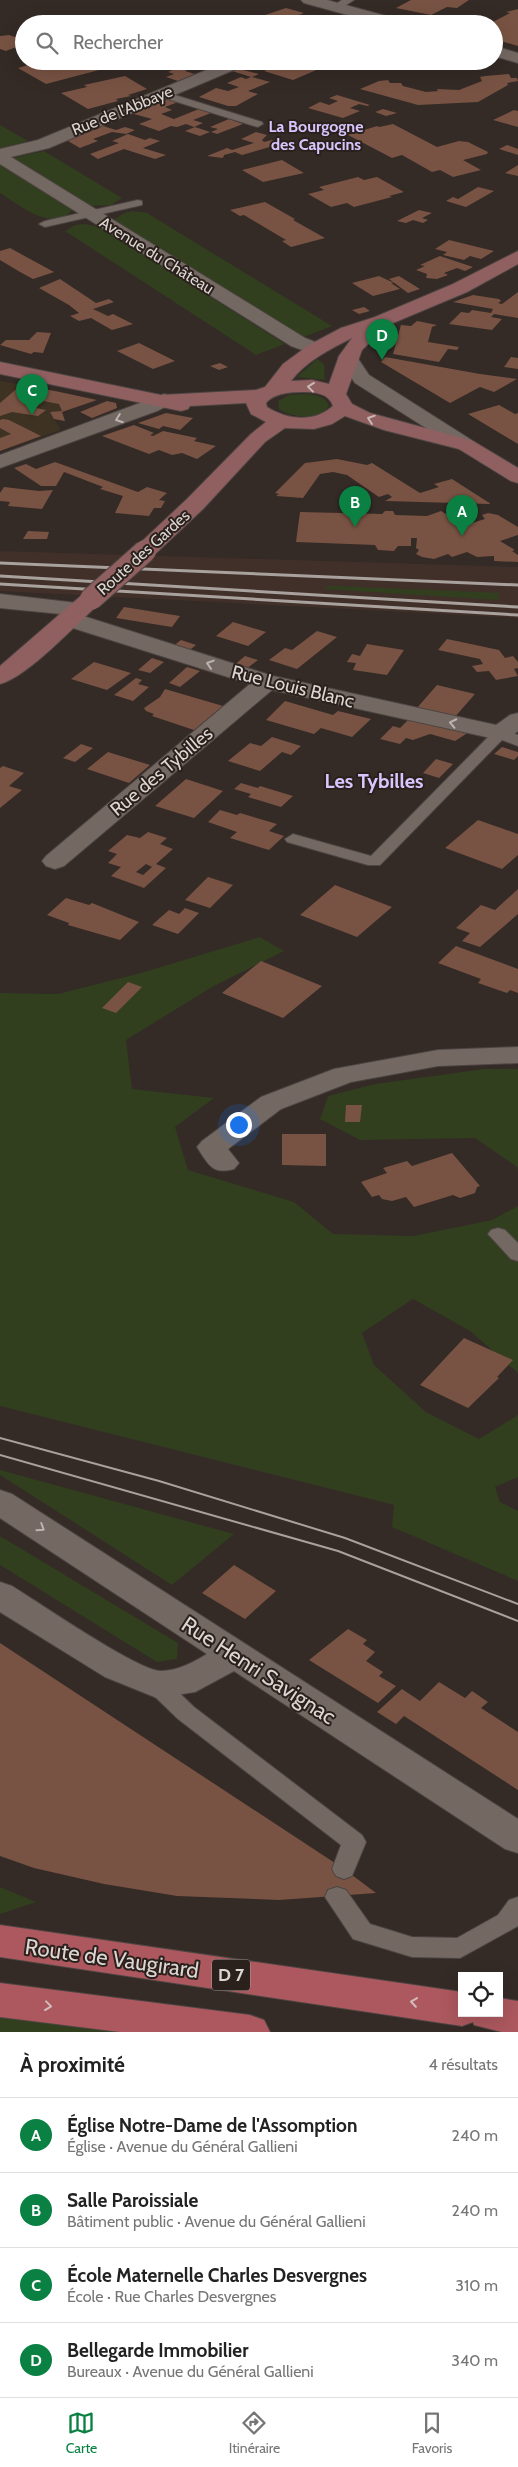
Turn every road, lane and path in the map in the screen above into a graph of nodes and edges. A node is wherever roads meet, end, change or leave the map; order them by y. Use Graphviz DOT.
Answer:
graph roads {
  1 [pos="308,0"];
  2 [pos="343,4"];
  3 [pos="359,13"];
  4 [pos="354,15"];
  5 [pos="366,15"];
  6 [pos="503,54"];
  7 [pos="518,58"];
  8 [pos="220,70"];
  9 [pos="162,94"];
  10 [pos="258,124"];
  11 [pos="0,156"];
  12 [pos="138,203"];
  13 [pos="90,214"];
  14 [pos="45,224"];
  15 [pos="518,257"];
  16 [pos="382,321"];
  17 [pos="316,349"];
  18 [pos="348,358"];
  19 [pos="0,368"];
  20 [pos="268,392"];
  21 [pos="164,400"];
  22 [pos="340,400"];
  23 [pos="274,419"];
  24 [pos="309,423"];
  25 [pos="474,450"];
  26 [pos="0,462"];
  27 [pos="518,477"];
  28 [pos="0,601"];
  29 [pos="79,609"];
  30 [pos="0,677"];
  31 [pos="267,682"];
  32 [pos="512,731"];
  33 [pos="294,839"];
  34 [pos="55,861"];
  35 [pos="518,1055"];
  36 [pos="224,1163"];
  37 [pos="498,1234"];
  38 [pos="518,1256"];
  39 [pos="0,1502"];
  40 [pos="0,1595"];
  41 [pos="234,1653"];
  42 [pos="157,1685"];
  43 [pos="518,1838"];
  44 [pos="344,1869"];
  45 [pos="337,1897"];
  46 [pos="518,1907"];
  47 [pos="0,1941"];
  48 [pos="0,2000"];
  49 [pos="458,2009"];
  50 [pos="503,2016"];
  51 [pos="518,2018"];
  52 [pos="250,2032"];
  1 -- 2 [label="street"];
  2 -- 3 [label="street"];
  3 -- 4 [label="street"];
  3 -- 5 [label="street"];
  6 -- 7 [label="street"];
  8 -- 9 [label="street, Rue de l'Abbaye"];
  9 -- 10 [label="lane"];
  9 -- 11 [label="street, Rue de l'Abbaye"];
  11 -- 13 [label="street, Avenue du Château"];
  12 -- 13 [label="lane"];
  13 -- 14 [label="lane"];
  13 -- 17 [label="street, Avenue du Château"];
  15 -- 16 [label="main road"];
  16 -- 17 [label="main road"];
  16 -- 18 [label="main road"];
  17 -- 20 [label="main road"];
  17 -- 22 [label="main road"];
  18 -- 22 [label="main road"];
  18 -- 25 [label="street"];
  19 -- 21 [label="main road"];
  20 -- 21 [label="main road"];
  22 -- 20 [label="main road, one-way"];
  20 -- 23 [label="main road"];
  21 -- 23 [label="main road"];
  21 -- 26 [label="street, one-way"];
  22 -- 24 [label="main road"];
  25 -- 22 [label="main road, one-way"];
  23 -- 24 [label="main road"];
  23 -- 29 [label="main road, Route des Gardes, bridge"];
  24 -- 25 [label="main road"];
  25 -- 27 [label="main road"];
  28 -- 29 [label="street, Rue Louis Blanc"];
  29 -- 30 [label="main road, Route des Gardes"];
  31 -- 29 [label="street, Rue Louis Blanc, one-way"];
  32 -- 31 [label="street, Rue Louis Blanc, one-way"];
  31 -- 34 [label="street, Rue des Tybilles"];
  32 -- 33 [label="lane"];
  35 -- 36 [label="street"];
  37 -- 38 [label="lane"];
  39 -- 41 [label="street, Rue Henri Savignac, one-way"];
  40 -- 42 [label="street"];
  41 -- 42 [label="street"];
  41 -- 43 [label="street, Rue Henri Savignac"];
  42 -- 44 [label="lane"];
  45 -- 46 [label="lane"];
  49 -- 47 [label="main road, Route de Vaugirard / D 7, one-way"];
  48 -- 52 [label="main road, one-way"];
  50 -- 51 [label="main road"];
}
